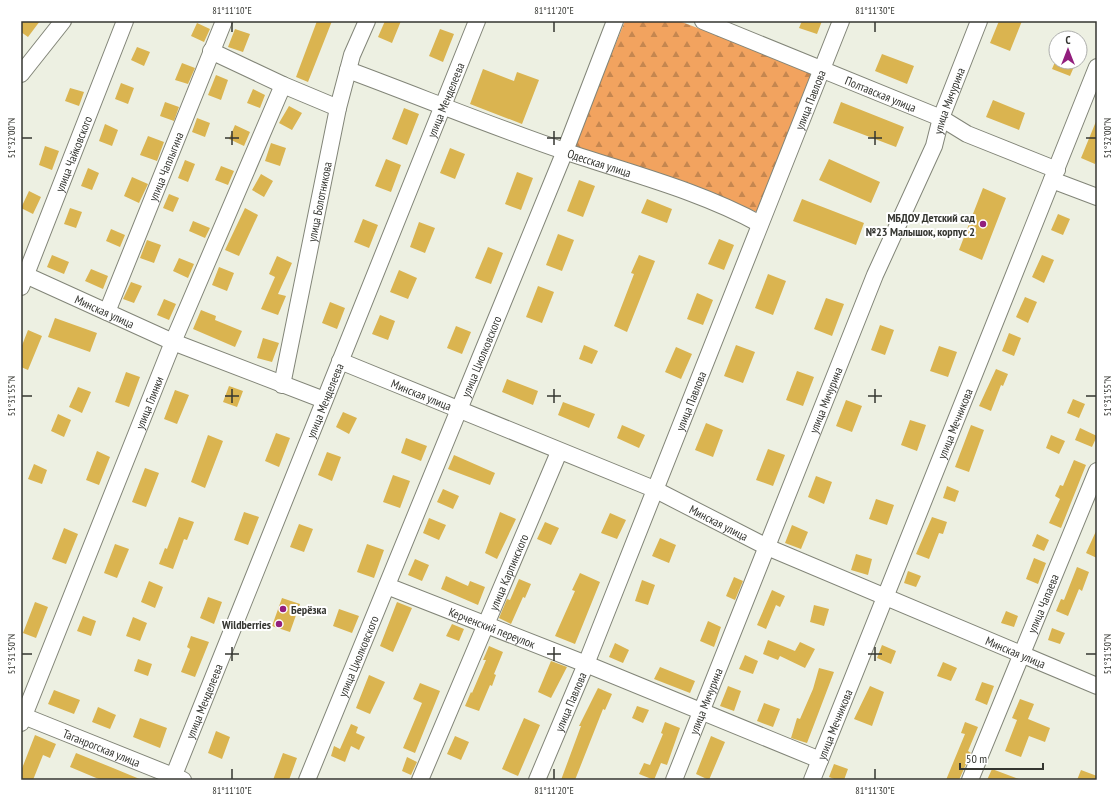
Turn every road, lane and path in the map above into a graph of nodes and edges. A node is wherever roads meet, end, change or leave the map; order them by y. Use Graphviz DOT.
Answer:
graph roads {
  1 [pos="63,21"];
  2 [pos="125,21"];
  3 [pos="224,21"];
  4 [pos="358,21"];
  5 [pos="367,21"];
  6 [pos="477,21"];
  7 [pos="615,21"];
  8 [pos="703,21"];
  9 [pos="840,21"];
  10 [pos="979,21"];
  11 [pos="211,51"];
  12 [pos="352,55"];
  13 [pos="1097,67"];
  14 [pos="821,69"];
  15 [pos="348,70"];
  16 [pos="21,74"];
  17 [pos="283,85"];
  18 [pos="443,105"];
  19 [pos="338,108"];
  20 [pos="941,118"];
  21 [pos="565,151"];
  22 [pos="1055,175"];
  23 [pos="1097,197"];
  24 [pos="760,224"];
  25 [pos="23,278"];
  26 [pos="107,312"];
  27 [pos="173,342"];
  28 [pos="340,361"];
  29 [pos="282,385"];
  30 [pos="324,400"];
  31 [pos="459,410"];
  32 [pos="559,452"];
  33 [pos="1097,471"];
  34 [pos="654,489"];
  35 [pos="767,547"];
  36 [pos="387,586"];
  37 [pos="883,597"];
  38 [pos="484,626"];
  39 [pos="1022,655"];
  40 [pos="586,664"];
  41 [pos="1097,686"];
  42 [pos="702,712"];
  43 [pos="22,718"];
  44 [pos="820,760"];
  45 [pos="176,779"];
  46 [pos="307,780"];
  47 [pos="420,780"];
  48 [pos="537,780"];
  49 [pos="674,780"];
  50 [pos="812,780"];
  51 [pos="970,780"];
  1 -- 16 [label="street"];
  2 -- 25 [label="street, улица Чайковского"];
  3 -- 11 [label="street, улица Чаплыгина"];
  4 -- 12 [label="street"];
  5 -- 12 [label="street, улица Болотникова"];
  6 -- 18 [label="street, улица Менделеева"];
  7 -- 21 [label="street, улица Циолковского"];
  8 -- 14 [label="street, Полтавская улица"];
  9 -- 14 [label="street, улица Павлова"];
  10 -- 20 [label="street, улица Мичурина"];
  11 -- 17 [label="street"];
  11 -- 26 [label="street, улица Чаплыгина"];
  12 -- 15 [label="street, улица Болотникова"];
  13 -- 22 [label="street, улица Мечникова"];
  14 -- 20 [label="street, Полтавская улица"];
  14 -- 24 [label="street, улица Павлова"];
  15 -- 18 [label="street, Одесская улица"];
  15 -- 19 [label="street, улица Болотникова"];
  17 -- 19 [label="street"];
  17 -- 27 [label="street, улица Глинки"];
  18 -- 21 [label="street, Одесская улица"];
  18 -- 28 [label="street, улица Менделеева"];
  19 -- 29 [label="street, улица Болотникова"];
  20 -- 22 [label="street, Полтавская улица"];
  20 -- 35 [label="street, улица Мичурина"];
  21 -- 24 [label="street, Одесская улица"];
  21 -- 31 [label="street, улица Циолковского"];
  22 -- 23 [label="street, Полтавская улица"];
  22 -- 37 [label="street, улица Мечникова"];
  24 -- 34 [label="street, улица Павлова"];
  25 -- 26 [label="street, Минская улица"];
  26 -- 27 [label="street, Минская улица"];
  27 -- 29 [label="street, Минская улица"];
  27 -- 43 [label="street, улица Глинки"];
  28 -- 30 [label="street, улица Менделеева"];
  28 -- 31 [label="street, Минская улица"];
  29 -- 30 [label="street, Минская улица"];
  30 -- 45 [label="street, улица Менделеева"];
  31 -- 32 [label="street, Минская улица"];
  31 -- 36 [label="street, улица Циолковского"];
  32 -- 34 [label="street, Минская улица"];
  32 -- 38 [label="street, улица Карпинского"];
  33 -- 39 [label="street, улица Чапаева"];
  34 -- 35 [label="street, Минская улица"];
  34 -- 40 [label="street, улица Павлова"];
  35 -- 37 [label="street, Минская улица"];
  35 -- 42 [label="street, улица Мичурина"];
  36 -- 38 [label="street, Керченский переулок"];
  36 -- 46 [label="street, улица Циолковского"];
  37 -- 39 [label="street, Минская улица"];
  37 -- 44 [label="street, улица Мечникова"];
  38 -- 40 [label="street, Керченский переулок"];
  38 -- 47 [label="street, улица Карпинского"];
  39 -- 41 [label="street, Минская улица"];
  39 -- 51 [label="street, улица Чапаева"];
  40 -- 42 [label="street, Керченский переулок"];
  40 -- 48 [label="street, улица Павлова"];
  42 -- 44 [label="street, Керченский переулок"];
  42 -- 49 [label="street, улица Мичурина"];
  43 -- 45 [label="street, Таганрогская улица"];
  44 -- 50 [label="street, улица Мечникова"];
}
